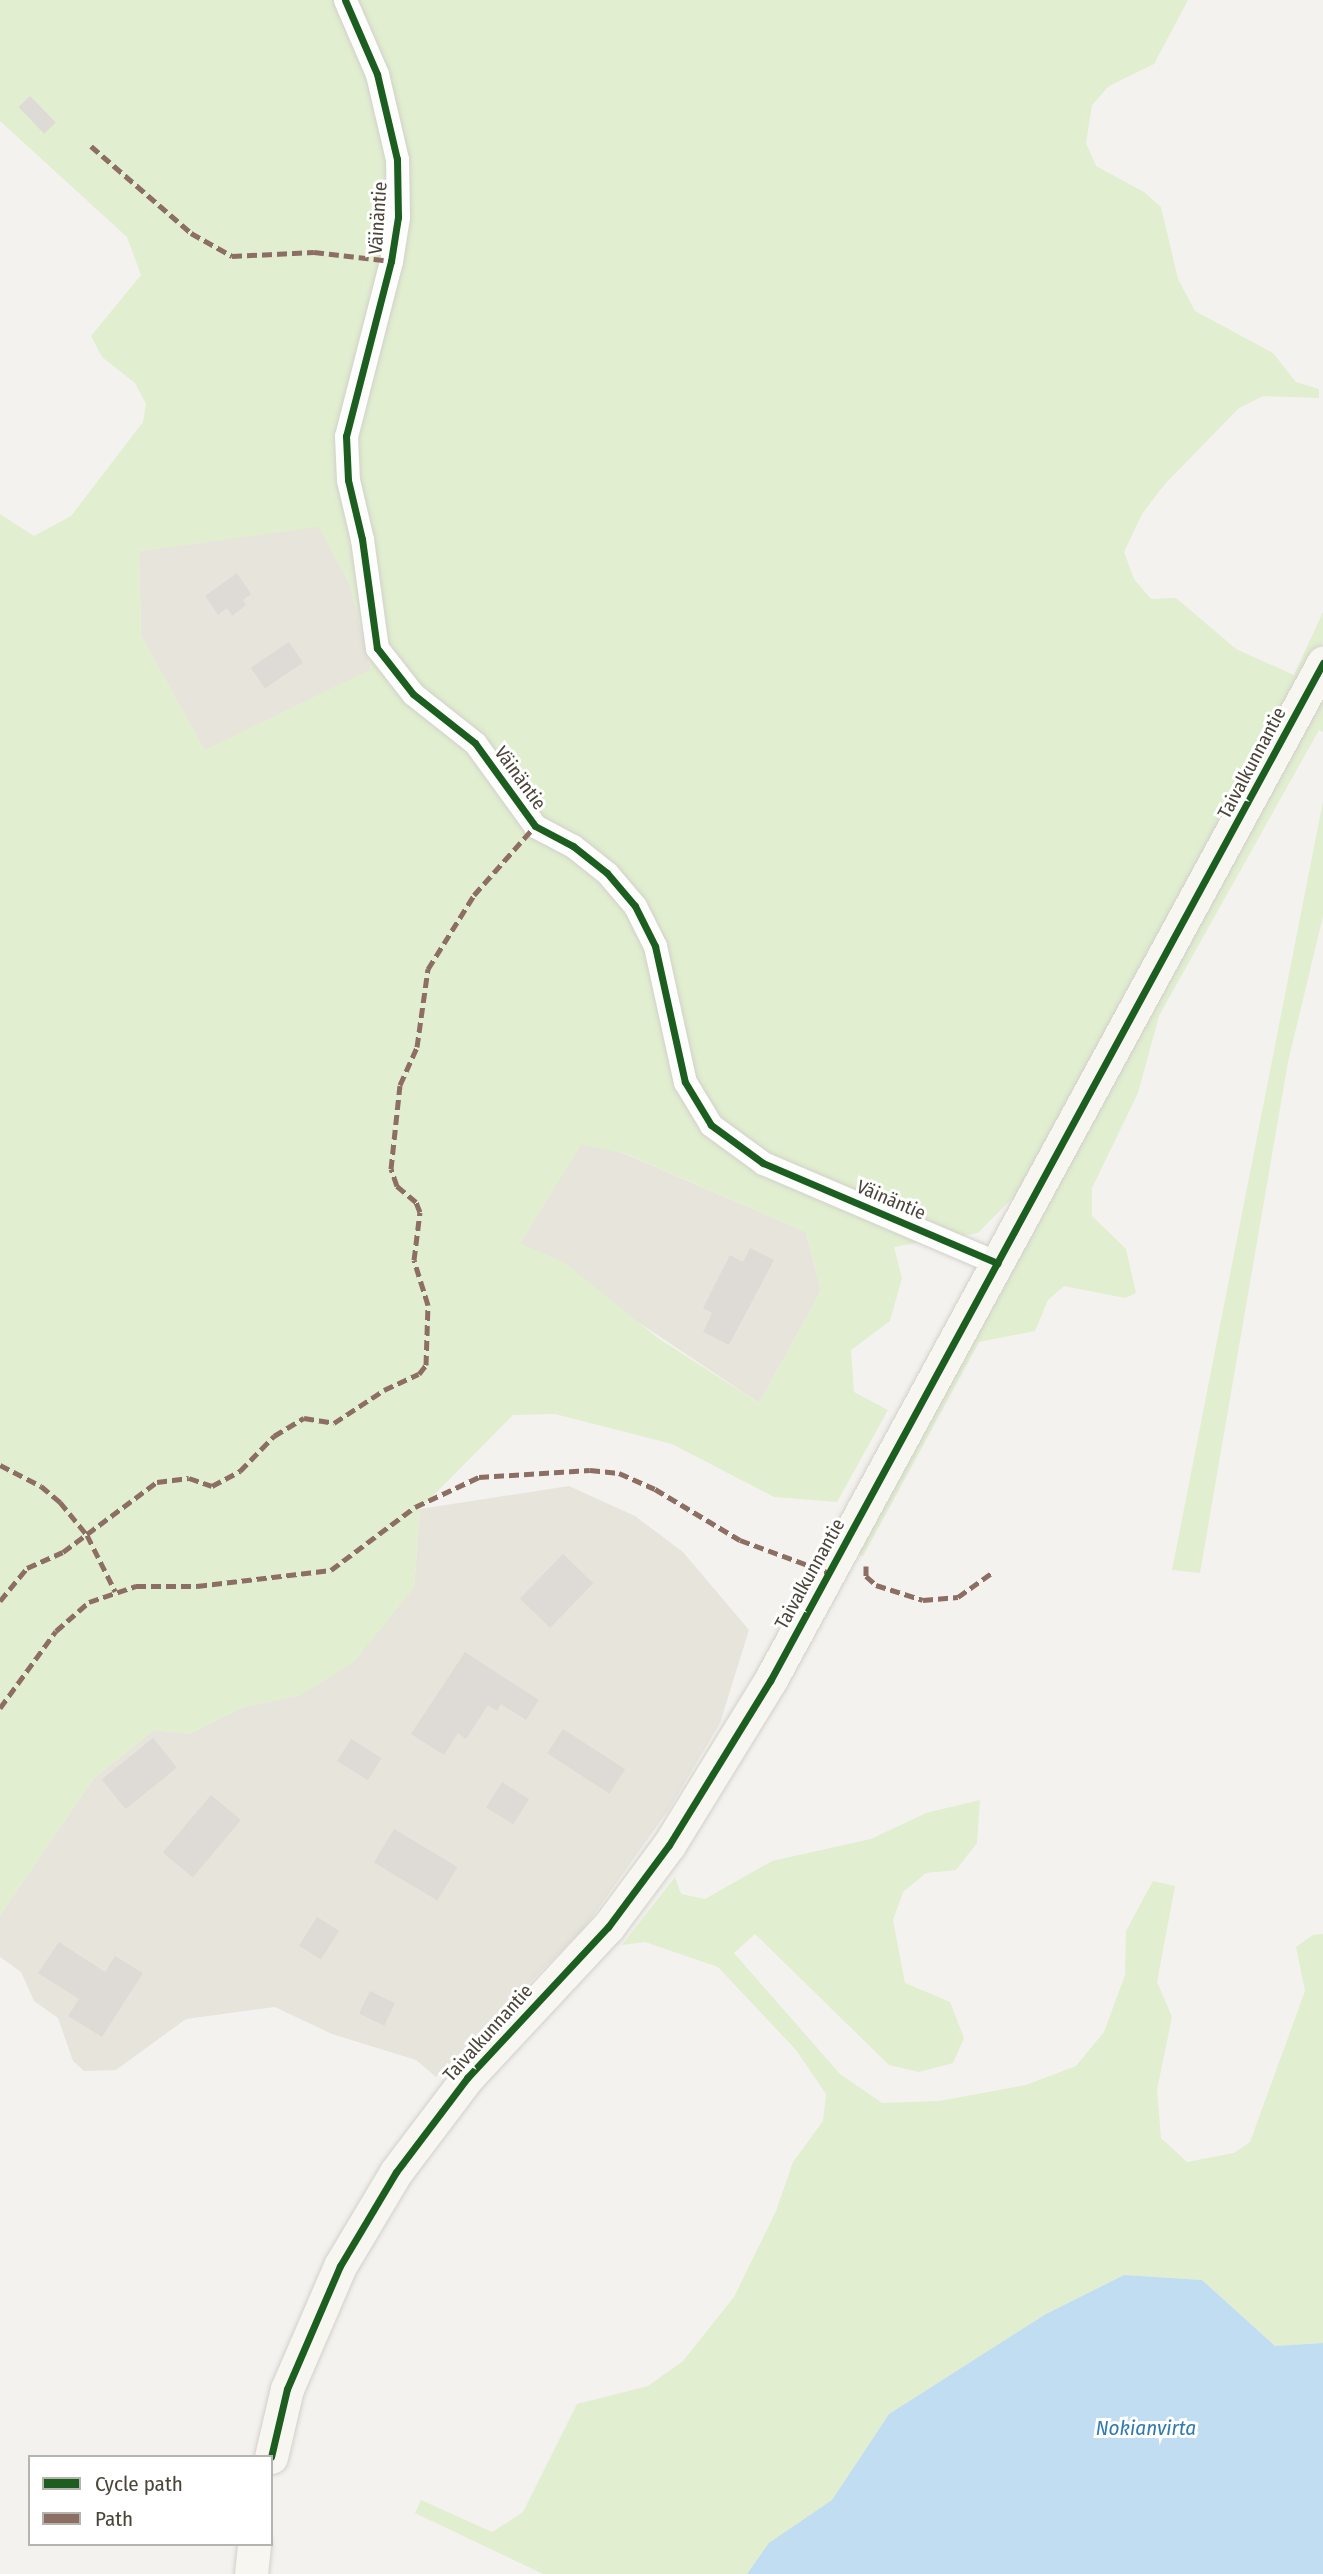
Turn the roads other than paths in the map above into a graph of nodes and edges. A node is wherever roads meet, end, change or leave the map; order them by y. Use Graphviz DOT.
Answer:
graph roads {
  1 [pos="345,0"];
  2 [pos="1323,663"];
  3 [pos="999,1263"];
  4 [pos="271,2455"];
  5 [pos="254,2546"];
  6 [pos="251,2574"];
  1 -- 3 [label="street, Väinäntie"];
  2 -- 3 [label="street, Taivalkunnantie"];
  3 -- 4 [label="street, Taivalkunnantie"];
  5 -- 6 [label="street"];
}
